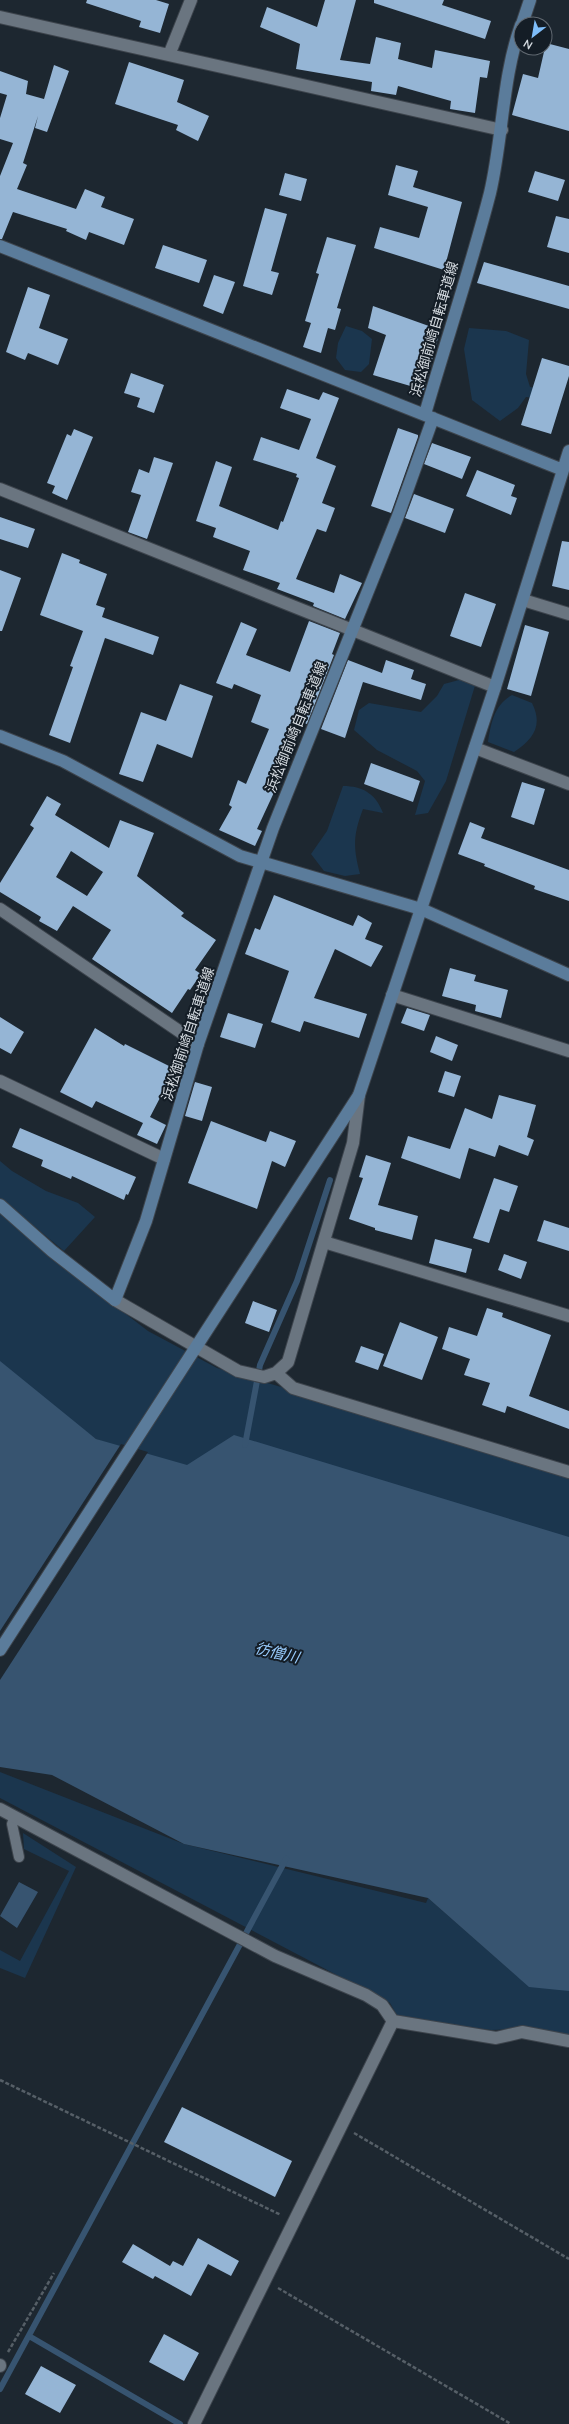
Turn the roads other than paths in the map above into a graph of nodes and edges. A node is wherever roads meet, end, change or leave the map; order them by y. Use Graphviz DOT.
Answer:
graph roads {
  1 [pos="191,0"];
  2 [pos="530,0"];
  3 [pos="524,16"];
  4 [pos="0,17"];
  5 [pos="169,55"];
  6 [pos="513,55"];
  7 [pos="502,130"];
  8 [pos="0,246"];
  9 [pos="429,416"];
  10 [pos="569,451"];
  11 [pos="566,471"];
  12 [pos="0,489"];
  13 [pos="523,600"];
  14 [pos="569,614"];
  15 [pos="352,628"];
  16 [pos="495,687"];
  17 [pos="0,736"];
  18 [pos="475,748"];
  19 [pos="569,784"];
  20 [pos="262,863"];
  21 [pos="0,909"];
  22 [pos="422,910"];
  23 [pos="569,975"];
  24 [pos="392,995"];
  25 [pos="198,1044"];
  26 [pos="569,1051"];
  27 [pos="0,1081"];
  28 [pos="359,1095"];
  29 [pos="164,1159"];
  30 [pos="0,1205"];
  31 [pos="324,1242"];
  32 [pos="115,1300"];
  33 [pos="569,1316"];
  34 [pos="196,1346"];
  35 [pos="276,1373"];
  36 [pos="569,1472"];
  37 [pos="0,1650"];
  38 [pos="0,1809"];
  39 [pos="15,1818"];
  40 [pos="20,1857"];
  41 [pos="393,2021"];
  42 [pos="569,2041"];
  43 [pos="194,2424"];
  1 -- 5 [label="street"];
  2 -- 3 [label="street, 浜松御前崎自転車道線"];
  4 -- 5 [label="street"];
  5 -- 7 [label="street"];
  6 -- 7 [label="street, 浜松御前崎自転車道線"];
  7 -- 9 [label="street, 浜松御前崎自転車道線"];
  8 -- 9 [label="street"];
  9 -- 11 [label="street"];
  9 -- 15 [label="street, 浜松御前崎自転車道線"];
  10 -- 11 [label="street"];
  11 -- 13 [label="street"];
  12 -- 15 [label="street"];
  13 -- 14 [label="street"];
  13 -- 16 [label="street"];
  15 -- 16 [label="street"];
  15 -- 20 [label="street, 浜松御前崎自転車道線"];
  16 -- 18 [label="street"];
  17 -- 20 [label="street"];
  18 -- 19 [label="street"];
  18 -- 22 [label="street"];
  20 -- 22 [label="street"];
  20 -- 25 [label="street, 浜松御前崎自転車道線"];
  21 -- 25 [label="street"];
  22 -- 23 [label="street"];
  22 -- 24 [label="street"];
  24 -- 26 [label="street"];
  24 -- 28 [label="street"];
  25 -- 29 [label="street, 浜松御前崎自転車道線"];
  27 -- 29 [label="street"];
  28 -- 31 [label="street"];
  28 -- 34 [label="street"];
  29 -- 32 [label="street, 浜松御前崎自転車道線"];
  30 -- 32 [label="street"];
  31 -- 33 [label="street"];
  31 -- 35 [label="street"];
  32 -- 34 [label="street"];
  34 -- 35 [label="street"];
  34 -- 37 [label="street"];
  35 -- 36 [label="street"];
  38 -- 39 [label="street"];
  39 -- 40 [label="lane"];
  39 -- 41 [label="street"];
  41 -- 42 [label="street"];
  41 -- 43 [label="street"];
}
